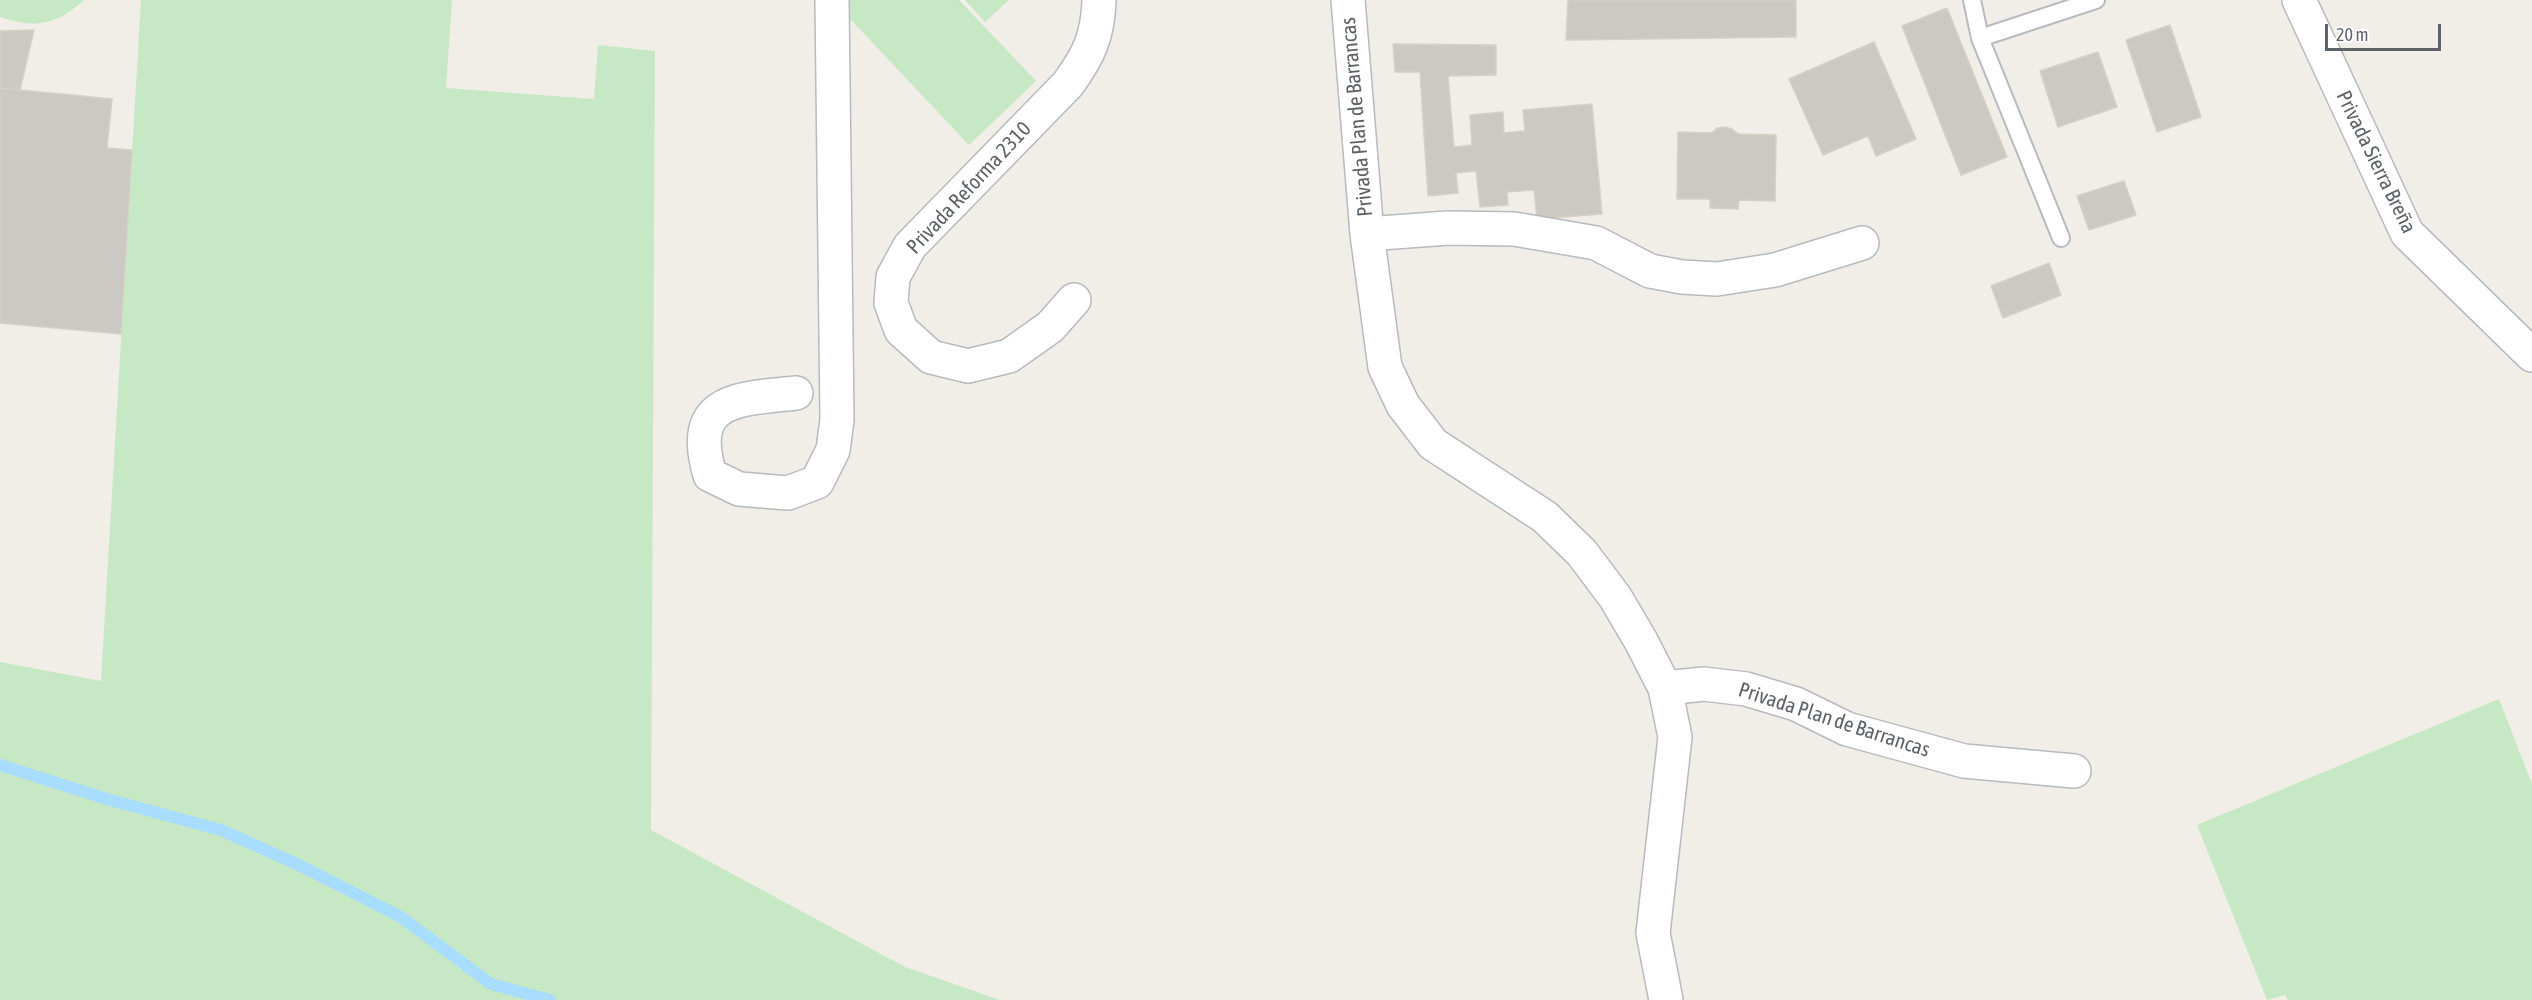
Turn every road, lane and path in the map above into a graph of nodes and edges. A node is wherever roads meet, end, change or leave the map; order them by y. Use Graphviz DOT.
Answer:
graph roads {
  1 [pos="832,0"];
  2 [pos="1099,0"];
  3 [pos="1347,0"];
  4 [pos="1972,0"];
  5 [pos="2096,0"];
  6 [pos="2299,0"];
  7 [pos="1980,38"];
  8 [pos="1367,234"];
  9 [pos="2061,238"];
  10 [pos="1862,243"];
  11 [pos="1074,300"];
  12 [pos="2532,355"];
  13 [pos="796,393"];
  14 [pos="1665,688"];
  15 [pos="2074,771"];
  16 [pos="1666,1000"];
  1 -- 13 [label="street"];
  2 -- 11 [label="street, Privada Reforma 2310"];
  3 -- 8 [label="street, Privada Plan de Barrancas"];
  4 -- 7 [label="lane"];
  5 -- 7 [label="lane"];
  6 -- 12 [label="street, Privada Sierra Breña"];
  7 -- 9 [label="lane"];
  8 -- 10 [label="street, Privada Plan de Barrancas"];
  8 -- 14 [label="street, Privada Plan de Barrancas"];
  14 -- 15 [label="street, Privada Plan de Barrancas"];
  14 -- 16 [label="street, Privada Plan de Barrancas"];
}
